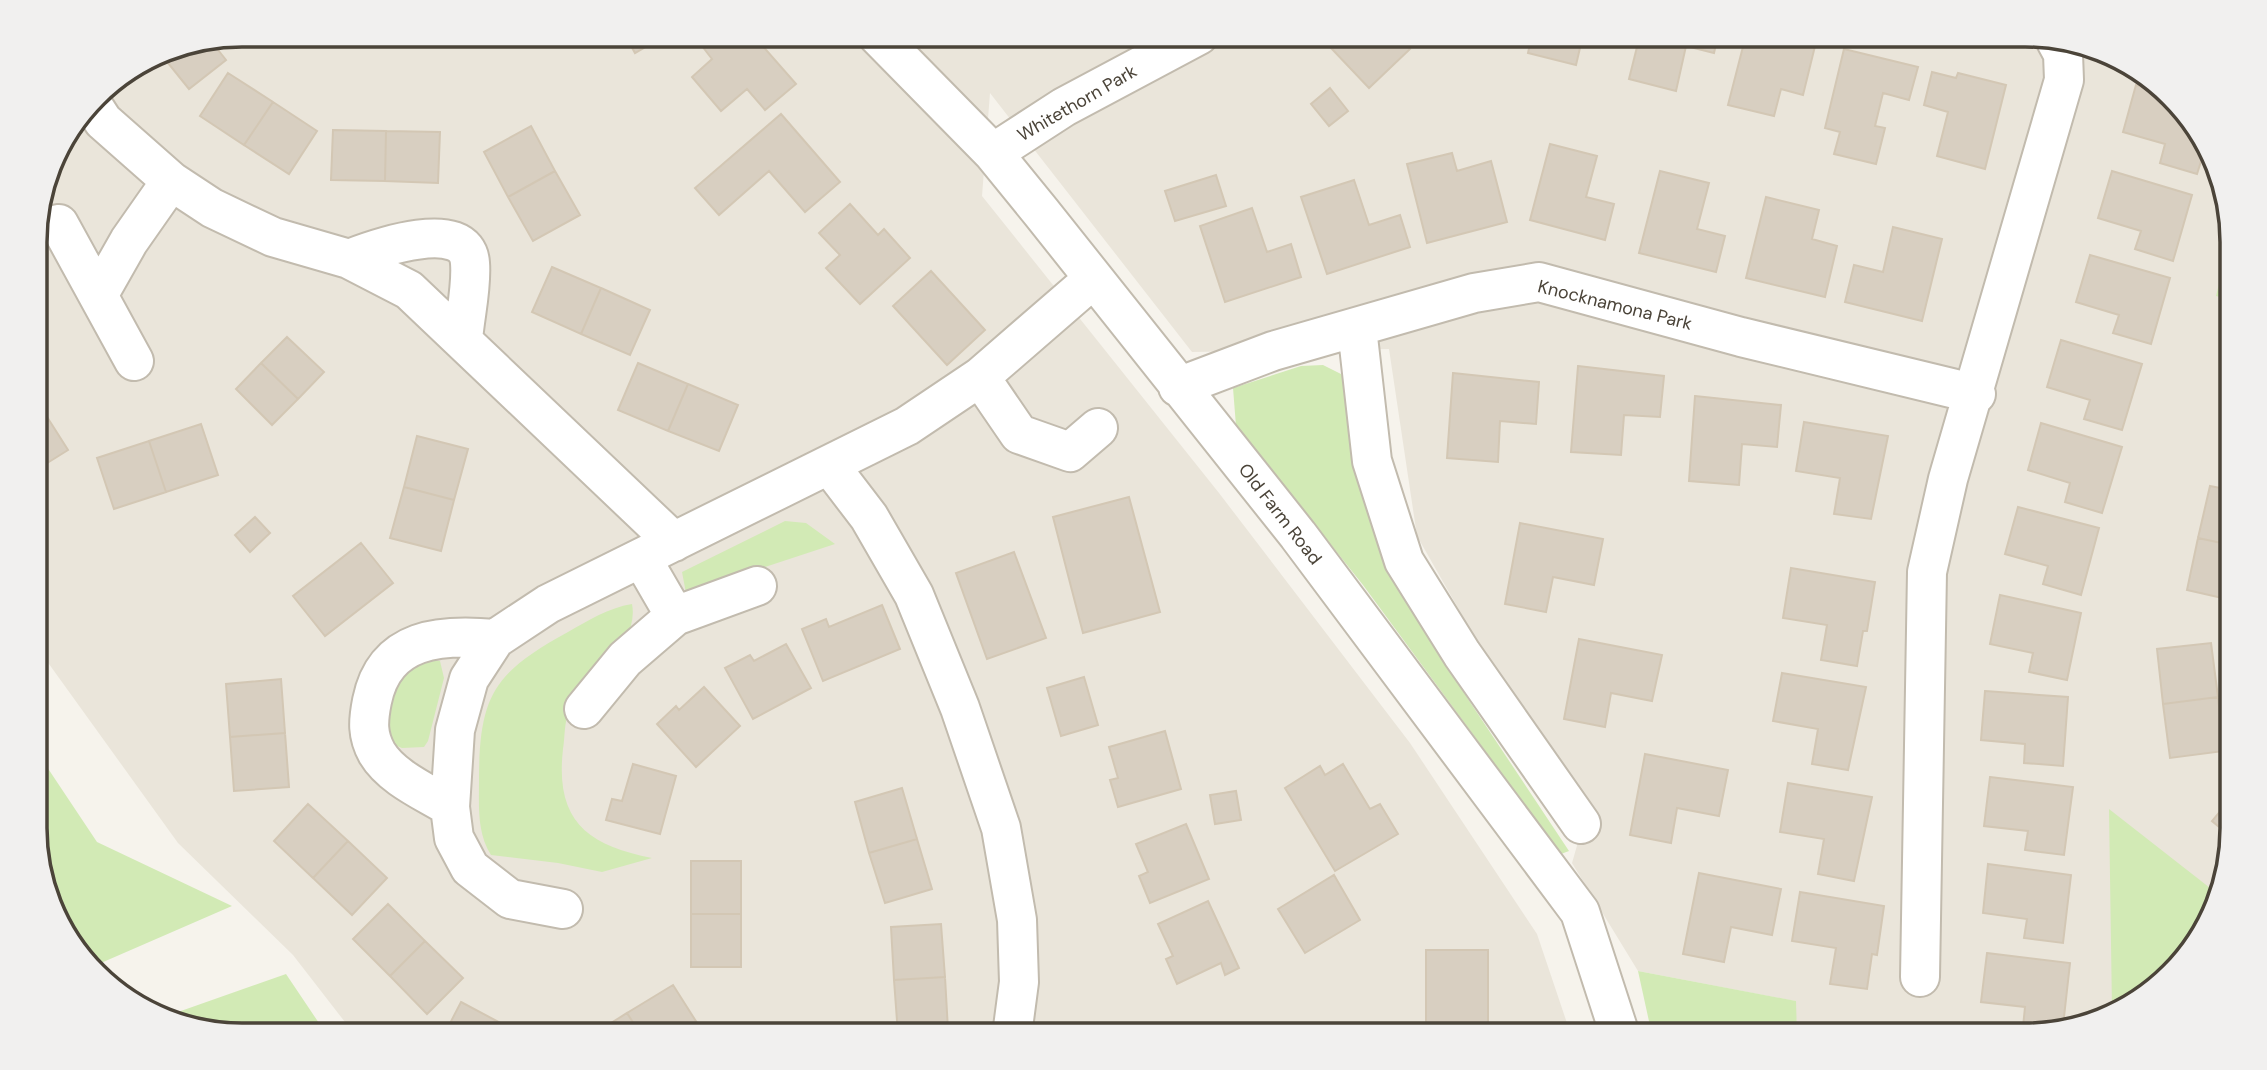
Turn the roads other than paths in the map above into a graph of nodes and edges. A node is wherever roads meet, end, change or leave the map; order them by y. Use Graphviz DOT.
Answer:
graph roads {
  1 [pos="1176,47"];
  2 [pos="889,48"];
  3 [pos="2061,51"];
  4 [pos="97,112"];
  5 [pos="993,153"];
  6 [pos="171,181"];
  7 [pos="59,224"];
  8 [pos="349,259"];
  9 [pos="1092,279"];
  10 [pos="99,294"];
  11 [pos="1357,328"];
  12 [pos="463,340"];
  13 [pos="134,361"];
  14 [pos="980,377"];
  15 [pos="1178,387"];
  16 [pos="1976,394"];
  17 [pos="1098,428"];
  18 [pos="830,466"];
  19 [pos="658,551"];
  20 [pos="757,586"];
  21 [pos="675,616"];
  22 [pos="495,639"];
  23 [pos="584,709"];
  24 [pos="450,807"];
  25 [pos="1581,824"];
  26 [pos="563,909"];
  27 [pos="1920,977"];
  28 [pos="1616,1022"];
  29 [pos="1014,1023"];
  1 -- 5 [label="street, Whitethorn Park"];
  2 -- 5 [label="street, Old Farm Road"];
  3 -- 16 [label="street"];
  4 -- 6 [label="street"];
  5 -- 9 [label="street, Old Farm Road"];
  6 -- 8 [label="street"];
  6 -- 10 [label="street"];
  7 -- 10 [label="street"];
  8 -- 12 [label="street"];
  8 -- 12 [label="street"];
  9 -- 14 [label="street"];
  9 -- 15 [label="street, Old Farm Road"];
  10 -- 13 [label="street"];
  11 -- 15 [label="street, Knocknamona Park"];
  11 -- 16 [label="street, Knocknamona Park"];
  11 -- 25 [label="street"];
  12 -- 19 [label="street"];
  14 -- 17 [label="street"];
  14 -- 18 [label="street"];
  15 -- 28 [label="street, Old Farm Road"];
  16 -- 27 [label="street"];
  18 -- 19 [label="street"];
  18 -- 29 [label="street"];
  19 -- 21 [label="street"];
  19 -- 22 [label="street"];
  20 -- 21 [label="street"];
  21 -- 23 [label="street"];
  22 -- 24 [label="street"];
  22 -- 24 [label="street"];
  24 -- 26 [label="street"];
}
